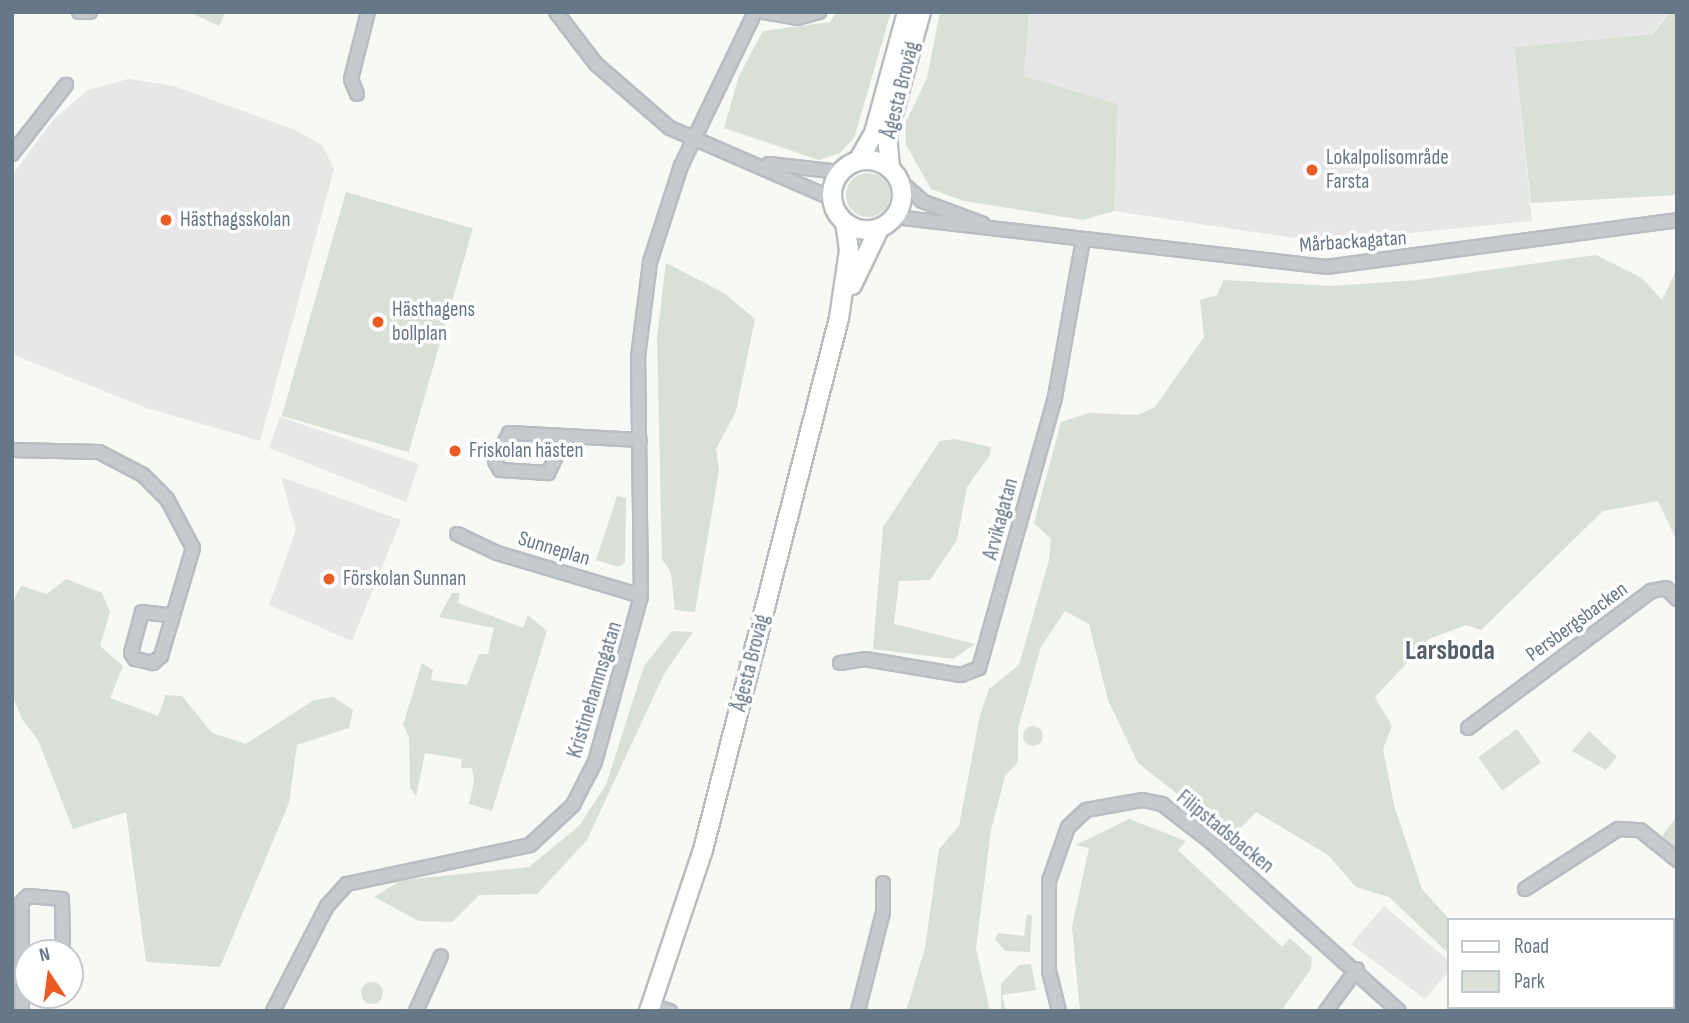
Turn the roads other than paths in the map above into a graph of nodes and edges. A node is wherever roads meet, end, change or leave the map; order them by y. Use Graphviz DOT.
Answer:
graph roads {
  1 [pos="79,12"];
  2 [pos="90,12"];
  3 [pos="368,12"];
  4 [pos="556,12"];
  5 [pos="755,12"];
  6 [pos="764,12"];
  7 [pos="819,12"];
  8 [pos="907,12"];
  9 [pos="921,12"];
  10 [pos="66,85"];
  11 [pos="357,94"];
  12 [pos="692,142"];
  13 [pos="12,154"];
  14 [pos="744,160"];
  15 [pos="858,161"];
  16 [pos="840,172"];
  17 [pos="895,175"];
  18 [pos="831,198"];
  19 [pos="895,217"];
  20 [pos="1677,220"];
  21 [pos="845,223"];
  22 [pos="989,227"];
  23 [pos="879,229"];
  24 [pos="1083,240"];
  25 [pos="839,318"];
  26 [pos="565,437"];
  27 [pos="640,440"];
  28 [pos="12,450"];
  29 [pos="457,534"];
  30 [pos="641,596"];
  31 [pos="1677,599"];
  32 [pos="173,616"];
  33 [pos="841,663"];
  34 [pos="1468,728"];
  35 [pos="1677,860"];
  36 [pos="883,883"];
  37 [pos="1525,889"];
  38 [pos="25,939"];
  39 [pos="63,939"];
  40 [pos="441,956"];
  41 [pos="1357,969"];
  42 [pos="650,1008"];
  43 [pos="273,1011"];
  44 [pos="416,1011"];
  45 [pos="670,1011"];
  46 [pos="858,1011"];
  47 [pos="1059,1011"];
  48 [pos="1326,1011"];
  49 [pos="1399,1011"];
  1 -- 2 [label="street"];
  3 -- 11 [label="street"];
  4 -- 12 [label="street"];
  5 -- 12 [label="street, Kristinehamnsgatan"];
  6 -- 7 [label="street"];
  8 -- 15 [label="main road, Ågesta Broväg"];
  9 -- 17 [label="main road, Ågesta Broväg"];
  10 -- 13 [label="street"];
  12 -- 14 [label="street"];
  12 -- 27 [label="street, Kristinehamnsgatan"];
  14 -- 16 [label="street"];
  14 -- 18 [label="street"];
  15 -- 16 [label="main road, Ågesta Broväg"];
  15 -- 17 [label="main road, Ågesta Broväg"];
  16 -- 18 [label="main road"];
  17 -- 19 [label="main road, Ågesta Broväg"];
  17 -- 22 [label="street, Mårbackagatan"];
  18 -- 21 [label="main road, Ågesta Broväg"];
  19 -- 22 [label="street, Mårbackagatan"];
  19 -- 23 [label="main road, Ågesta Broväg"];
  20 -- 24 [label="street, Mårbackagatan"];
  21 -- 23 [label="main road"];
  21 -- 25 [label="main road, Ågesta Broväg"];
  22 -- 24 [label="street, Mårbackagatan"];
  23 -- 25 [label="main road, Ågesta Broväg"];
  24 -- 33 [label="street, Arvikagatan"];
  25 -- 42 [label="main road, Ågesta Broväg"];
  26 -- 26 [label="street"];
  26 -- 27 [label="street"];
  27 -- 30 [label="street, Kristinehamnsgatan"];
  28 -- 32 [label="street"];
  29 -- 30 [label="street, Sunneplan"];
  30 -- 43 [label="street, Kristinehamnsgatan"];
  31 -- 34 [label="street, Persbergsbacken"];
  32 -- 32 [label="street"];
  35 -- 37 [label="street"];
  36 -- 46 [label="street"];
  38 -- 39 [label="street"];
  40 -- 44 [label="street"];
  41 -- 47 [label="street, Filipstadsbacken"];
  41 -- 48 [label="street"];
  41 -- 49 [label="street, Filipstadsbacken"];
  42 -- 45 [label="street, Ågesta Broväg"];
}
